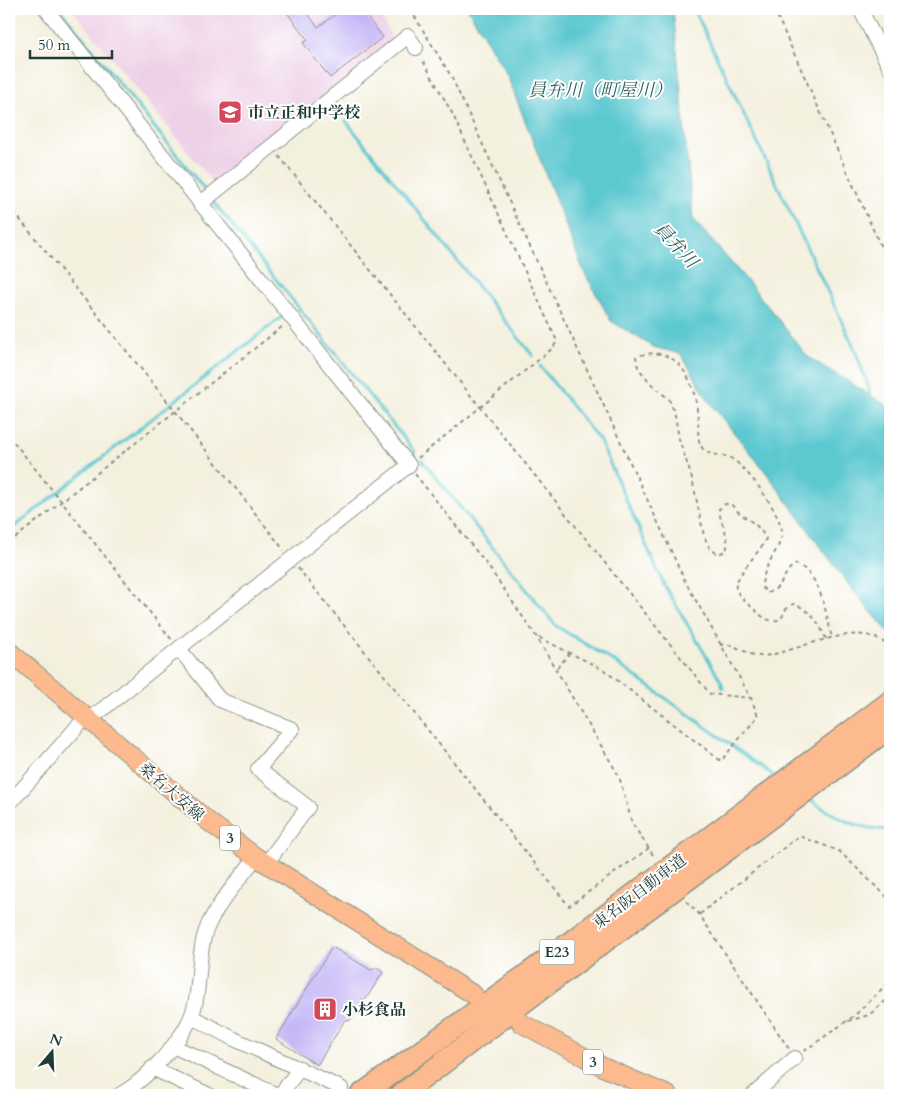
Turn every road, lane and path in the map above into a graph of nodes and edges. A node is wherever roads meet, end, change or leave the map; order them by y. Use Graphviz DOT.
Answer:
graph roads {
  1 [pos="46,9"];
  2 [pos="410,9"];
  3 [pos="774,9"];
  4 [pos="860,9"];
  5 [pos="416,48"];
  6 [pos="890,68"];
  7 [pos="271,146"];
  8 [pos="207,199"];
  9 [pos="9,206"];
  10 [pos="890,267"];
  11 [pos="288,315"];
  12 [pos="480,407"];
  13 [pos="175,411"];
  14 [pos="9,436"];
  15 [pos="409,465"];
  16 [pos="60,501"];
  17 [pos="9,543"];
  18 [pos="292,560"];
  19 [pos="536,636"];
  20 [pos="832,638"];
  21 [pos="826,639"];
  22 [pos="720,644"];
  23 [pos="180,650"];
  24 [pos="890,650"];
  25 [pos="9,651"];
  26 [pos="570,653"];
  27 [pos="556,669"];
  28 [pos="750,698"];
  29 [pos="890,702"];
  30 [pos="88,718"];
  31 [pos="890,727"];
  32 [pos="9,804"];
  33 [pos="758,815"];
  34 [pos="649,848"];
  35 [pos="261,860"];
  36 [pos="656,860"];
  37 [pos="684,900"];
  38 [pos="890,900"];
  39 [pos="699,914"];
  40 [pos="890,980"];
  41 [pos="474,995"];
  42 [pos="890,997"];
  43 [pos="192,1016"];
  44 [pos="846,1022"];
  45 [pos="521,1023"];
  46 [pos="173,1046"];
  47 [pos="795,1058"];
  48 [pos="152,1068"];
  49 [pos="300,1068"];
  50 [pos="341,1088"];
  51 [pos="119,1095"];
  52 [pos="209,1095"];
  53 [pos="278,1095"];
  54 [pos="361,1095"];
  55 [pos="401,1095"];
  56 [pos="668,1095"];
  57 [pos="753,1095"];
  1 -- 8 [label="street"];
  2 -- 22 [label="path"];
  3 -- 10 [label="path"];
  4 -- 6 [label="street"];
  5 -- 7 [label="street"];
  5 -- 12 [label="path"];
  7 -- 8 [label="street"];
  7 -- 12 [label="path"];
  8 -- 11 [label="street"];
  9 -- 13 [label="path"];
  11 -- 13 [label="path"];
  11 -- 15 [label="street"];
  12 -- 15 [label="path"];
  12 -- 28 [label="path"];
  13 -- 16 [label="path"];
  13 -- 18 [label="path"];
  14 -- 16 [label="path"];
  15 -- 18 [label="street"];
  15 -- 19 [label="path"];
  16 -- 17 [label="path"];
  16 -- 23 [label="path"];
  18 -- 23 [label="street"];
  18 -- 34 [label="path"];
  19 -- 26 [label="path"];
  19 -- 27 [label="path"];
  20 -- 21 [label="path"];
  20 -- 21 [label="path"];
  20 -- 24 [label="path"];
  21 -- 22 [label="path"];
  22 -- 28 [label="path"];
  23 -- 30 [label="street"];
  23 -- 35 [label="street"];
  25 -- 30 [label="main road, 桑名大安線 / 3"];
  26 -- 27 [label="path"];
  26 -- 28 [label="path"];
  27 -- 34 [label="path"];
  29 -- 33 [label="highway, 東名阪自動車道 / E23"];
  30 -- 32 [label="street"];
  30 -- 35 [label="main road, 桑名大安線 / 3"];
  31 -- 33 [label="highway, 東名阪自動車道 / E23"];
  33 -- 54 [label="highway, 東名阪自動車道 / E23"];
  33 -- 55 [label="highway, 東名阪自動車道 / E23"];
  34 -- 36 [label="path"];
  35 -- 41 [label="main road, 桑名大安線 / 3"];
  35 -- 43 [label="street"];
  37 -- 39 [label="path"];
  38 -- 39 [label="path"];
  39 -- 47 [label="path"];
  40 -- 44 [label="path"];
  42 -- 44 [label="path"];
  43 -- 46 [label="street"];
  43 -- 49 [label="street"];
  44 -- 47 [label="path"];
  45 -- 56 [label="main road, 3"];
  46 -- 48 [label="street"];
  46 -- 53 [label="street"];
  47 -- 57 [label="street"];
  48 -- 51 [label="street"];
  48 -- 52 [label="street"];
  49 -- 50 [label="street"];
  49 -- 53 [label="street"];
}
